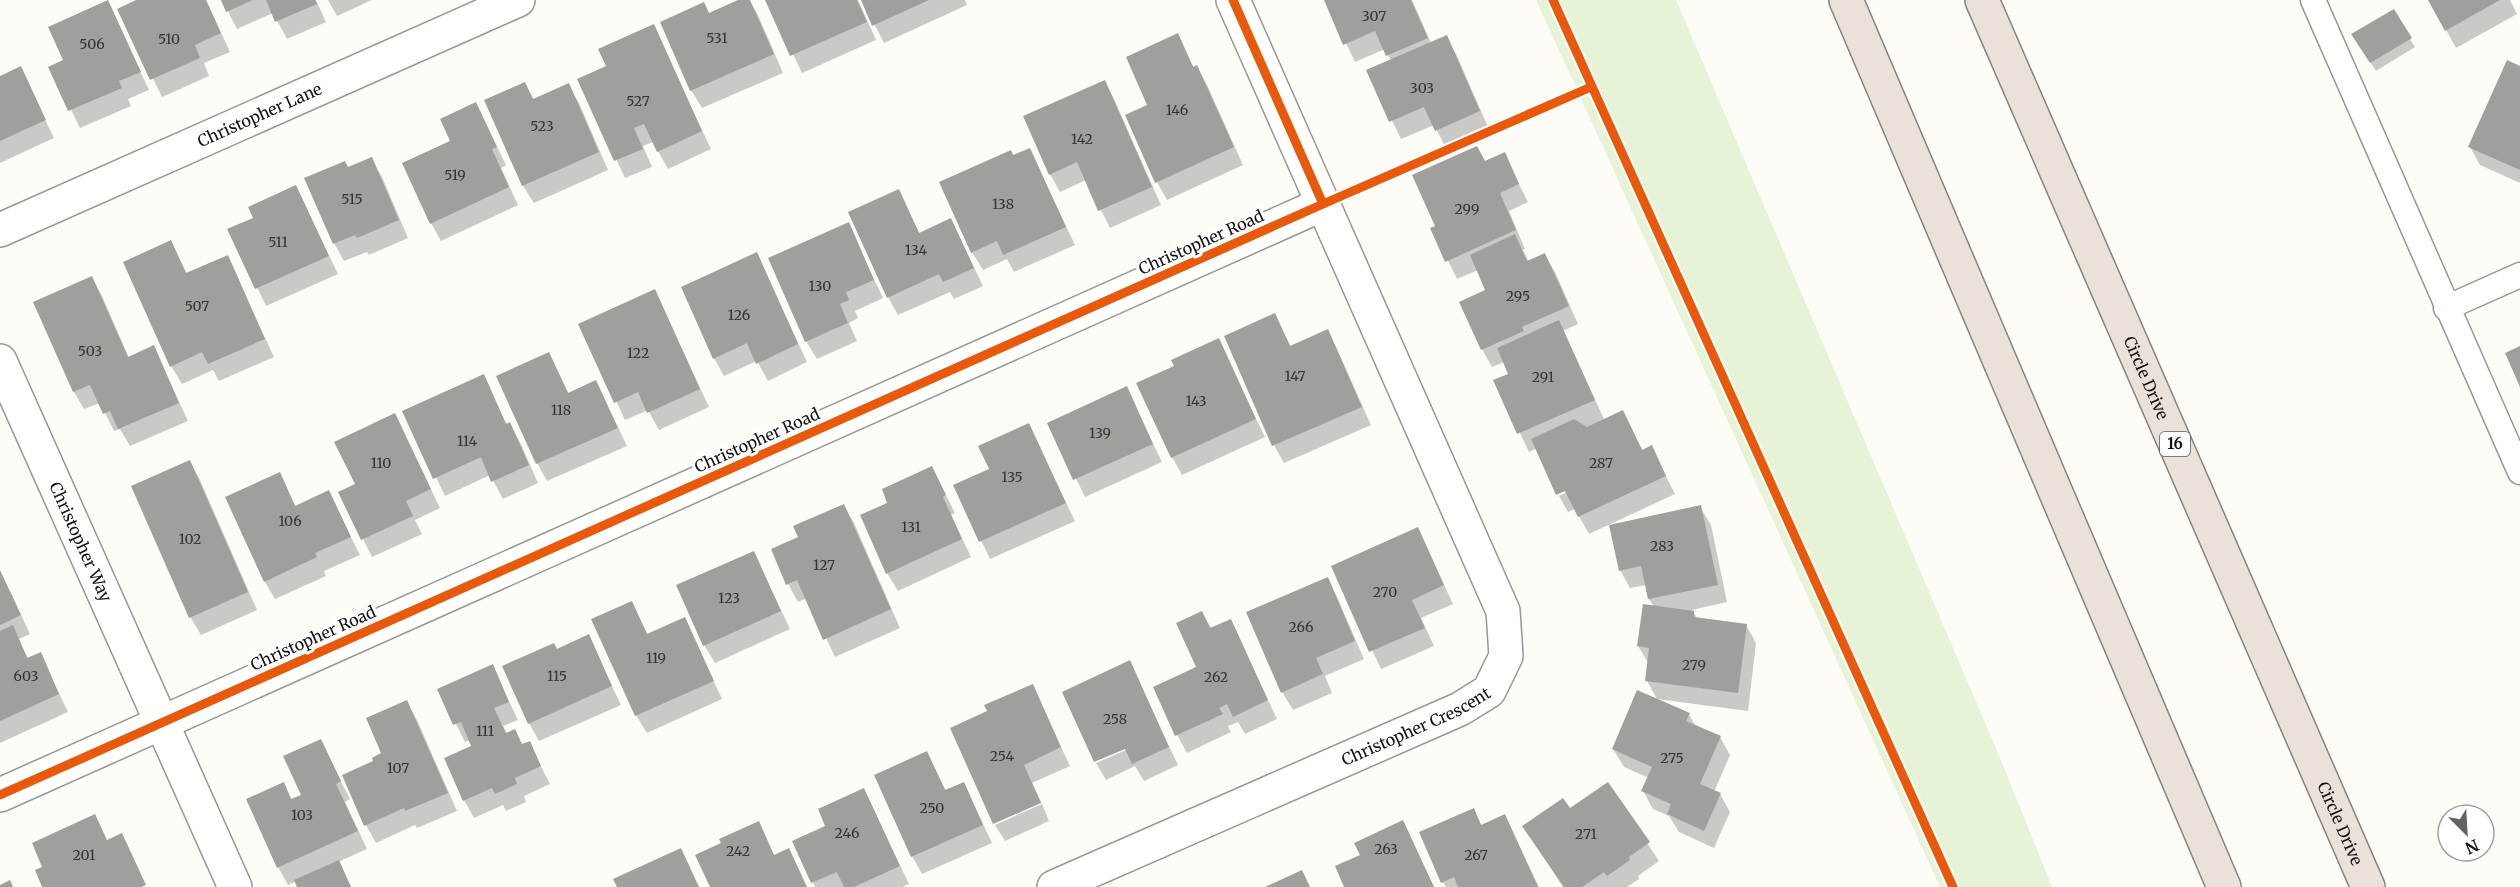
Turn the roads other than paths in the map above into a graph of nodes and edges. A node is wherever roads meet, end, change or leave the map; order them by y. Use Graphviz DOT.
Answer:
graph roads {
  1 [pos="518,0"];
  2 [pos="1233,0"];
  3 [pos="1846,0"];
  4 [pos="1982,0"];
  5 [pos="2313,0"];
  6 [pos="1323,204"];
  7 [pos="0,230"];
  8 [pos="2520,275"];
  9 [pos="2446,308"];
  10 [pos="0,362"];
  11 [pos="2520,472"];
  12 [pos="161,722"];
  13 [pos="2182,790"];
  14 [pos="0,795"];
  15 [pos="235,887"];
  16 [pos="1054,887"];
  17 [pos="2216,887"];
  18 [pos="2224,887"];
  19 [pos="2368,887"];
  1 -- 7 [label="street, Christopher Lane"];
  2 -- 6 [label="street"];
  3 -- 13 [label="highway"];
  4 -- 19 [label="highway, Circle Drive / 16"];
  5 -- 9 [label="lane"];
  6 -- 12 [label="street, Christopher Road"];
  6 -- 16 [label="street, Christopher Crescent"];
  8 -- 9 [label="lane"];
  9 -- 11 [label="lane"];
  10 -- 12 [label="street, Christopher Way"];
  12 -- 14 [label="street, Christopher Road"];
  12 -- 15 [label="street"];
  13 -- 17 [label="highway"];
  13 -- 18 [label="highway"];
}
